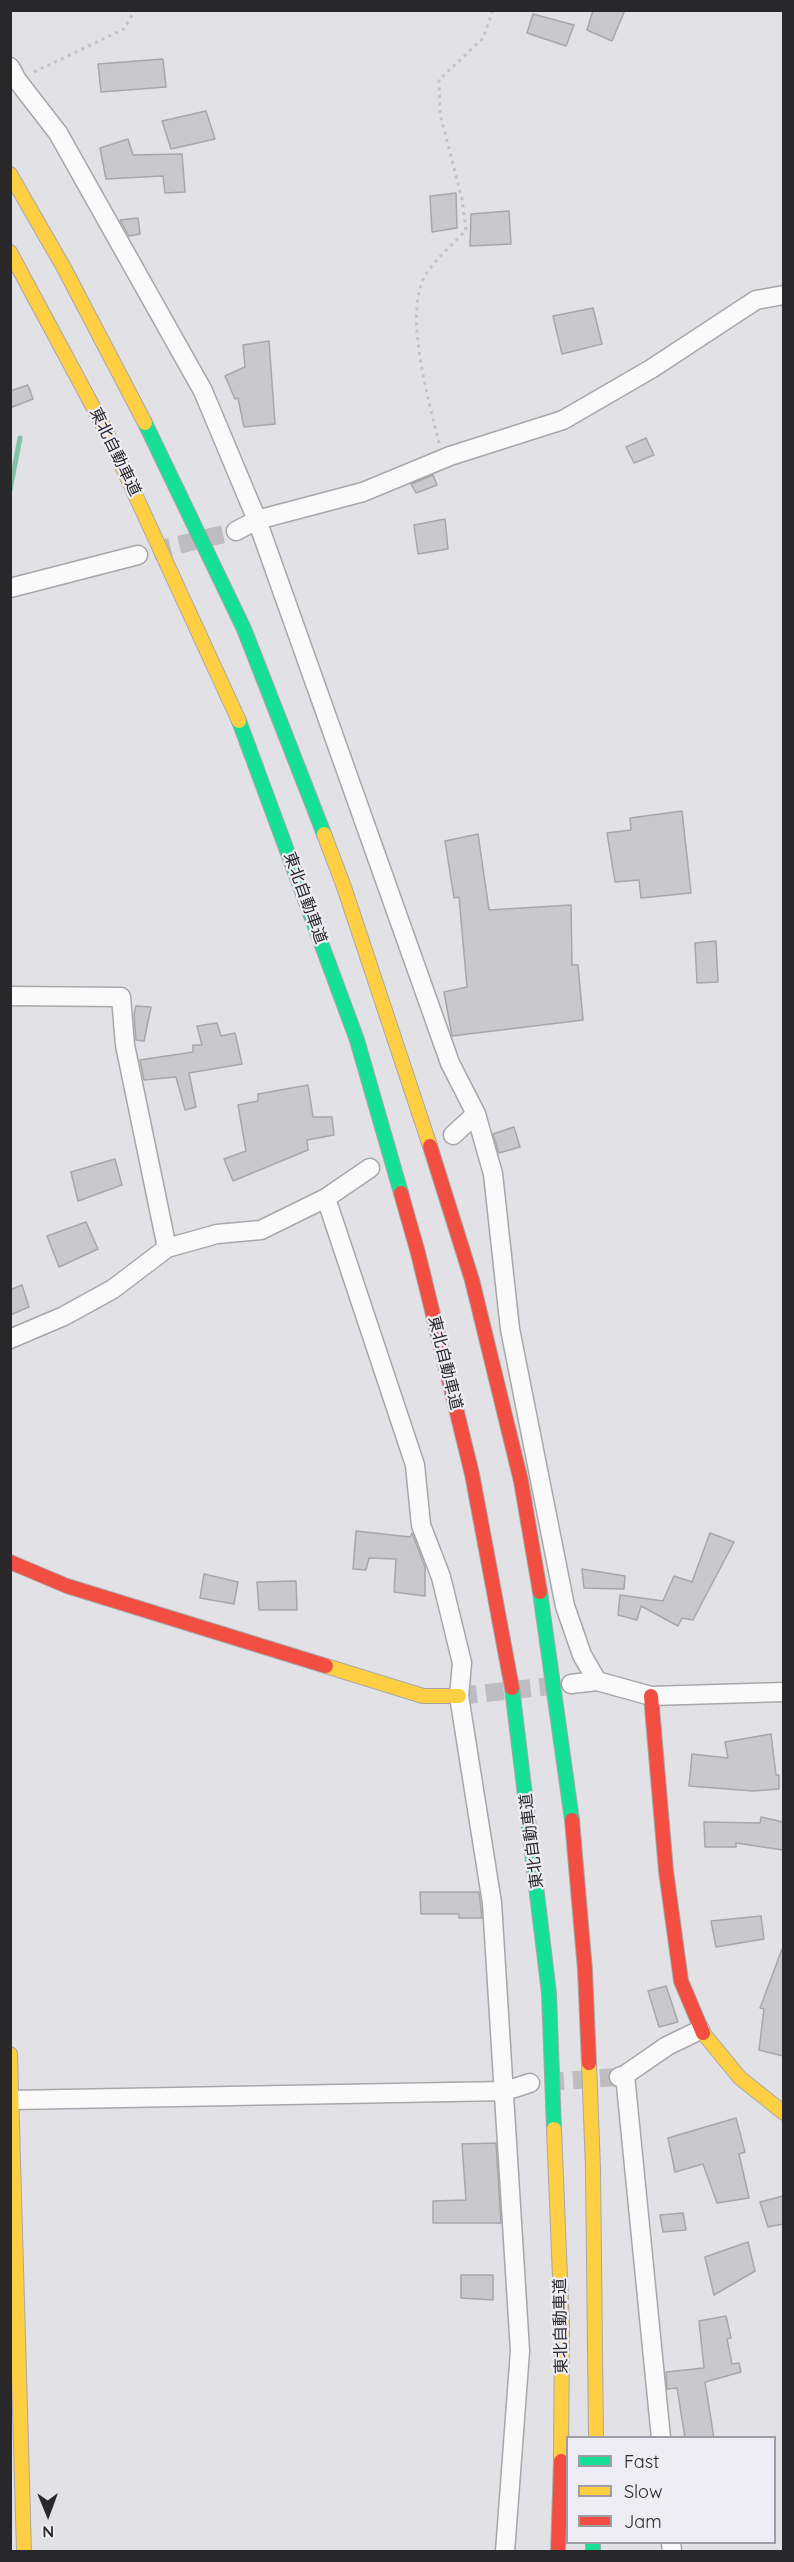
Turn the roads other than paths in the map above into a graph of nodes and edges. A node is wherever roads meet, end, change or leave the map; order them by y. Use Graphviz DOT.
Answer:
graph roads {
  1 [pos="14,74"];
  2 [pos="10,174"];
  3 [pos="10,252"];
  4 [pos="783,295"];
  5 [pos="257,520"];
  6 [pos="236,531"];
  7 [pos="138,555"];
  8 [pos="10,588"];
  9 [pos="10,996"];
  10 [pos="476,1114"];
  11 [pos="453,1135"];
  12 [pos="370,1168"];
  13 [pos="326,1198"];
  14 [pos="167,1248"];
  15 [pos="10,1339"];
  16 [pos="10,1562"];
  17 [pos="597,1681"];
  18 [pos="570,1684"];
  19 [pos="783,1692"];
  20 [pos="459,1696"];
  21 [pos="651,1696"];
  22 [pos="700,2030"];
  23 [pos="10,2054"];
  24 [pos="530,2083"];
  25 [pos="505,2091"];
  26 [pos="12,2100"];
  27 [pos="783,2113"];
  28 [pos="596,2436"];
  29 [pos="661,2436"];
  30 [pos="24,2552"];
  31 [pos="505,2552"];
  32 [pos="558,2552"];
  1 -- 5 [label="street"];
  2 -- 28 [label="main road"];
  3 -- 32 [label="main road, 東北自動車道"];
  4 -- 5 [label="street"];
  5 -- 6 [label="street"];
  5 -- 10 [label="street"];
  7 -- 8 [label="street"];
  9 -- 14 [label="street"];
  10 -- 11 [label="street"];
  10 -- 17 [label="street"];
  12 -- 13 [label="street"];
  13 -- 14 [label="street"];
  13 -- 20 [label="street"];
  14 -- 15 [label="street"];
  16 -- 20 [label="main road"];
  17 -- 18 [label="street"];
  17 -- 21 [label="street"];
  19 -- 21 [label="street"];
  20 -- 25 [label="street"];
  21 -- 22 [label="main road"];
  22 -- 27 [label="main road"];
  22 -- 29 [label="street"];
  23 -- 26 [label="main road"];
  24 -- 25 [label="street"];
  25 -- 26 [label="street"];
  25 -- 31 [label="street"];
  26 -- 30 [label="main road"];
}
